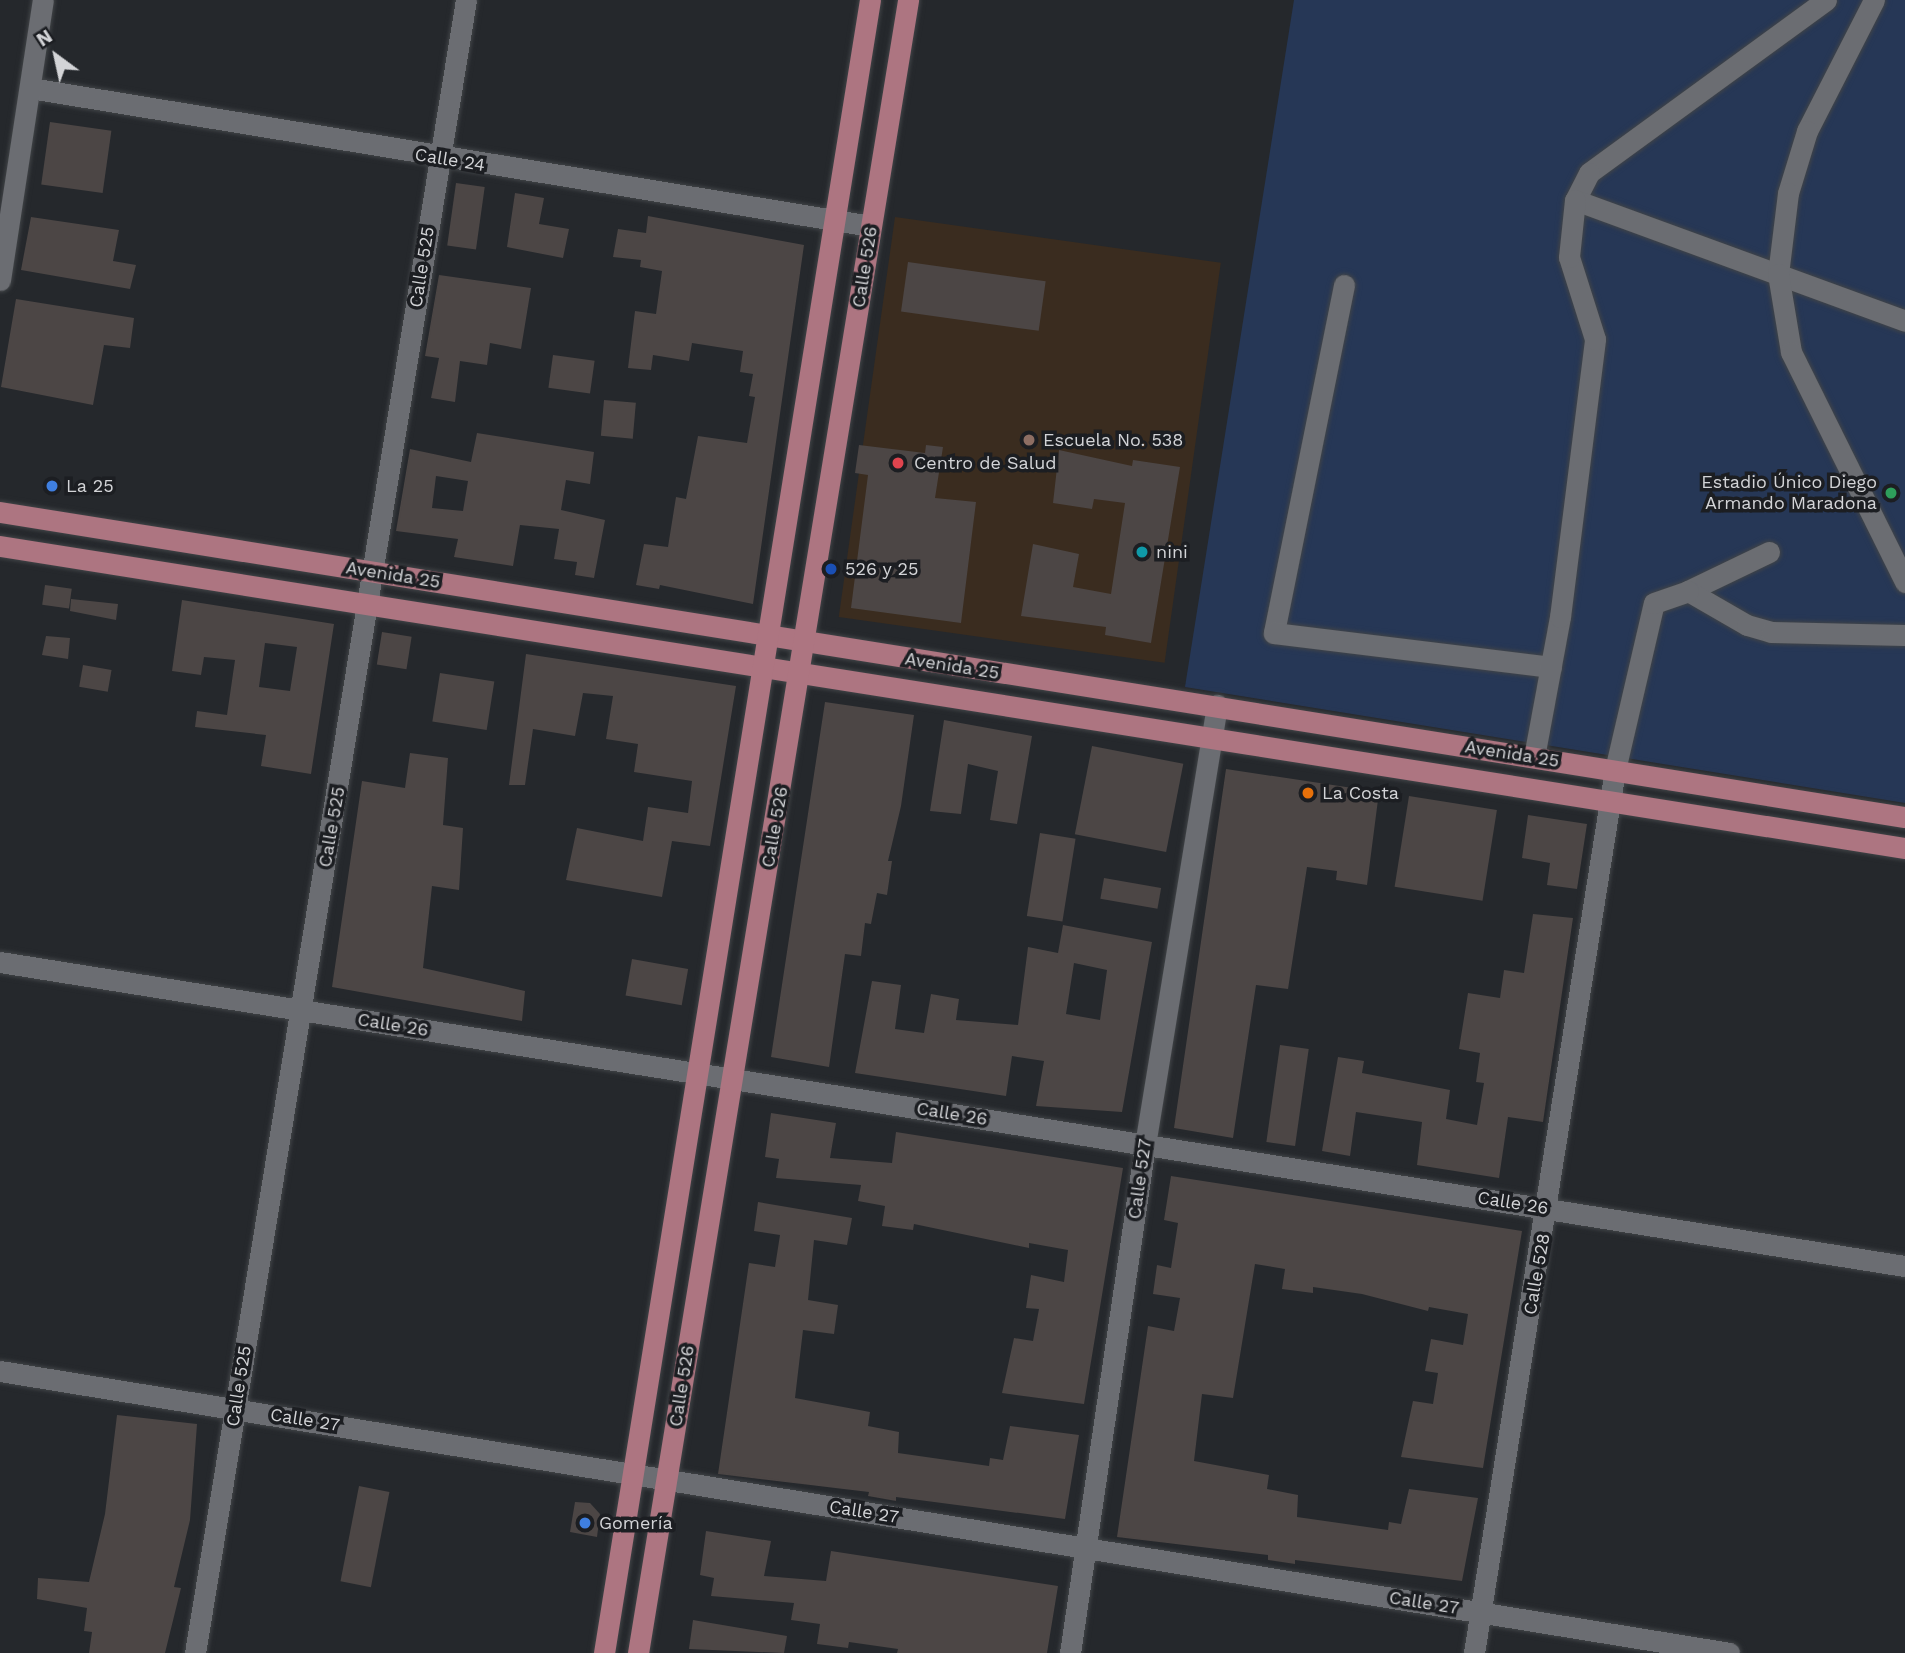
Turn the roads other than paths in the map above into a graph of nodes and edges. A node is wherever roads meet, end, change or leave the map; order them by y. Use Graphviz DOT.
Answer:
graph roads {
  1 [pos="43,0"];
  2 [pos="466,0"];
  3 [pos="870,0"];
  4 [pos="908,0"];
  5 [pos="1826,0"];
  6 [pos="1874,0"];
  7 [pos="30,88"];
  8 [pos="438,158"];
  9 [pos="1575,200"];
  10 [pos="834,222"];
  11 [pos="871,226"];
  12 [pos="1778,274"];
  13 [pos="0,280"];
  14 [pos="1343,285"];
  15 [pos="1905,321"];
  16 [pos="0,512"];
  17 [pos="0,546"];
  18 [pos="1769,552"];
  19 [pos="374,572"];
  20 [pos="1905,582"];
  21 [pos="1688,591"];
  22 [pos="368,608"];
  23 [pos="1905,635"];
  24 [pos="767,636"];
  25 [pos="804,643"];
  26 [pos="1551,667"];
  27 [pos="763,670"];
  28 [pos="801,675"];
  29 [pos="1217,705"];
  30 [pos="1210,736"];
  31 [pos="1534,757"];
  32 [pos="1615,770"];
  33 [pos="1610,799"];
  34 [pos="1905,817"];
  35 [pos="1905,848"];
  36 [pos="0,962"];
  37 [pos="301,1011"];
  38 [pos="697,1074"];
  39 [pos="733,1079"];
  40 [pos="1145,1145"];
  41 [pos="1548,1209"];
  42 [pos="1905,1266"];
  43 [pos="0,1370"];
  44 [pos="235,1409"];
  45 [pos="632,1474"];
  46 [pos="667,1479"];
  47 [pos="1088,1548"];
  48 [pos="1480,1612"];
  49 [pos="195,1653"];
  50 [pos="604,1653"];
  51 [pos="638,1653"];
  52 [pos="1070,1653"];
  53 [pos="1474,1653"];
  54 [pos="1729,1653"];
  1 -- 7 [label="street"];
  2 -- 8 [label="street, Calle 525"];
  3 -- 10 [label="main road, Calle 526"];
  4 -- 11 [label="main road, Calle 526"];
  5 -- 9 [label="street"];
  6 -- 12 [label="street"];
  7 -- 8 [label="street, Calle 24"];
  7 -- 13 [label="street"];
  8 -- 10 [label="street, Calle 24"];
  8 -- 19 [label="street, Calle 525"];
  9 -- 12 [label="street"];
  9 -- 26 [label="street"];
  10 -- 11 [label="street, Calle 24"];
  10 -- 24 [label="main road, Calle 526"];
  11 -- 25 [label="main road, Calle 526"];
  12 -- 15 [label="street"];
  12 -- 20 [label="street"];
  14 -- 26 [label="street"];
  16 -- 19 [label="main road, Avenida 25"];
  17 -- 22 [label="main road, Avenida 25"];
  18 -- 21 [label="street"];
  19 -- 22 [label="street, Calle 525"];
  19 -- 24 [label="main road, Avenida 25"];
  21 -- 23 [label="street"];
  21 -- 32 [label="street, Calle 528"];
  22 -- 27 [label="main road, Avenida 25"];
  22 -- 37 [label="street, Calle 525"];
  24 -- 25 [label="main road, Avenida 25"];
  24 -- 27 [label="main road, Calle 526"];
  25 -- 28 [label="main road, Calle 526"];
  25 -- 29 [label="main road, Avenida 25"];
  26 -- 31 [label="street"];
  27 -- 28 [label="main road, Avenida 25"];
  27 -- 38 [label="main road, Calle 526"];
  28 -- 30 [label="main road, Avenida 25"];
  28 -- 39 [label="main road, Calle 526"];
  29 -- 30 [label="street, Calle 527"];
  29 -- 31 [label="main road, Avenida 25"];
  30 -- 33 [label="main road, Avenida 25"];
  30 -- 40 [label="street, Calle 527"];
  31 -- 32 [label="main road, Avenida 25"];
  32 -- 33 [label="street, Calle 528"];
  32 -- 34 [label="main road, Avenida 25"];
  33 -- 35 [label="main road, Avenida 25"];
  33 -- 41 [label="street, Calle 528"];
  36 -- 37 [label="street, Calle 26"];
  37 -- 38 [label="street, Calle 26"];
  37 -- 44 [label="street, Calle 525"];
  38 -- 39 [label="street, Calle 26"];
  38 -- 45 [label="main road, Calle 526"];
  39 -- 40 [label="street, Calle 26"];
  39 -- 46 [label="main road, Calle 526"];
  40 -- 41 [label="street, Calle 26"];
  40 -- 47 [label="street, Calle 527"];
  41 -- 42 [label="street, Calle 26"];
  41 -- 48 [label="street, Calle 528"];
  43 -- 44 [label="street, Calle 27"];
  44 -- 45 [label="street, Calle 27"];
  44 -- 49 [label="street, Calle 525"];
  45 -- 46 [label="street, Calle 27"];
  45 -- 50 [label="main road, Calle 526"];
  46 -- 47 [label="street, Calle 27"];
  46 -- 51 [label="main road, Calle 526"];
  47 -- 48 [label="street, Calle 27"];
  47 -- 52 [label="street, Calle 527"];
  48 -- 53 [label="street, Calle 528"];
  48 -- 54 [label="street, Calle 27"];
}
